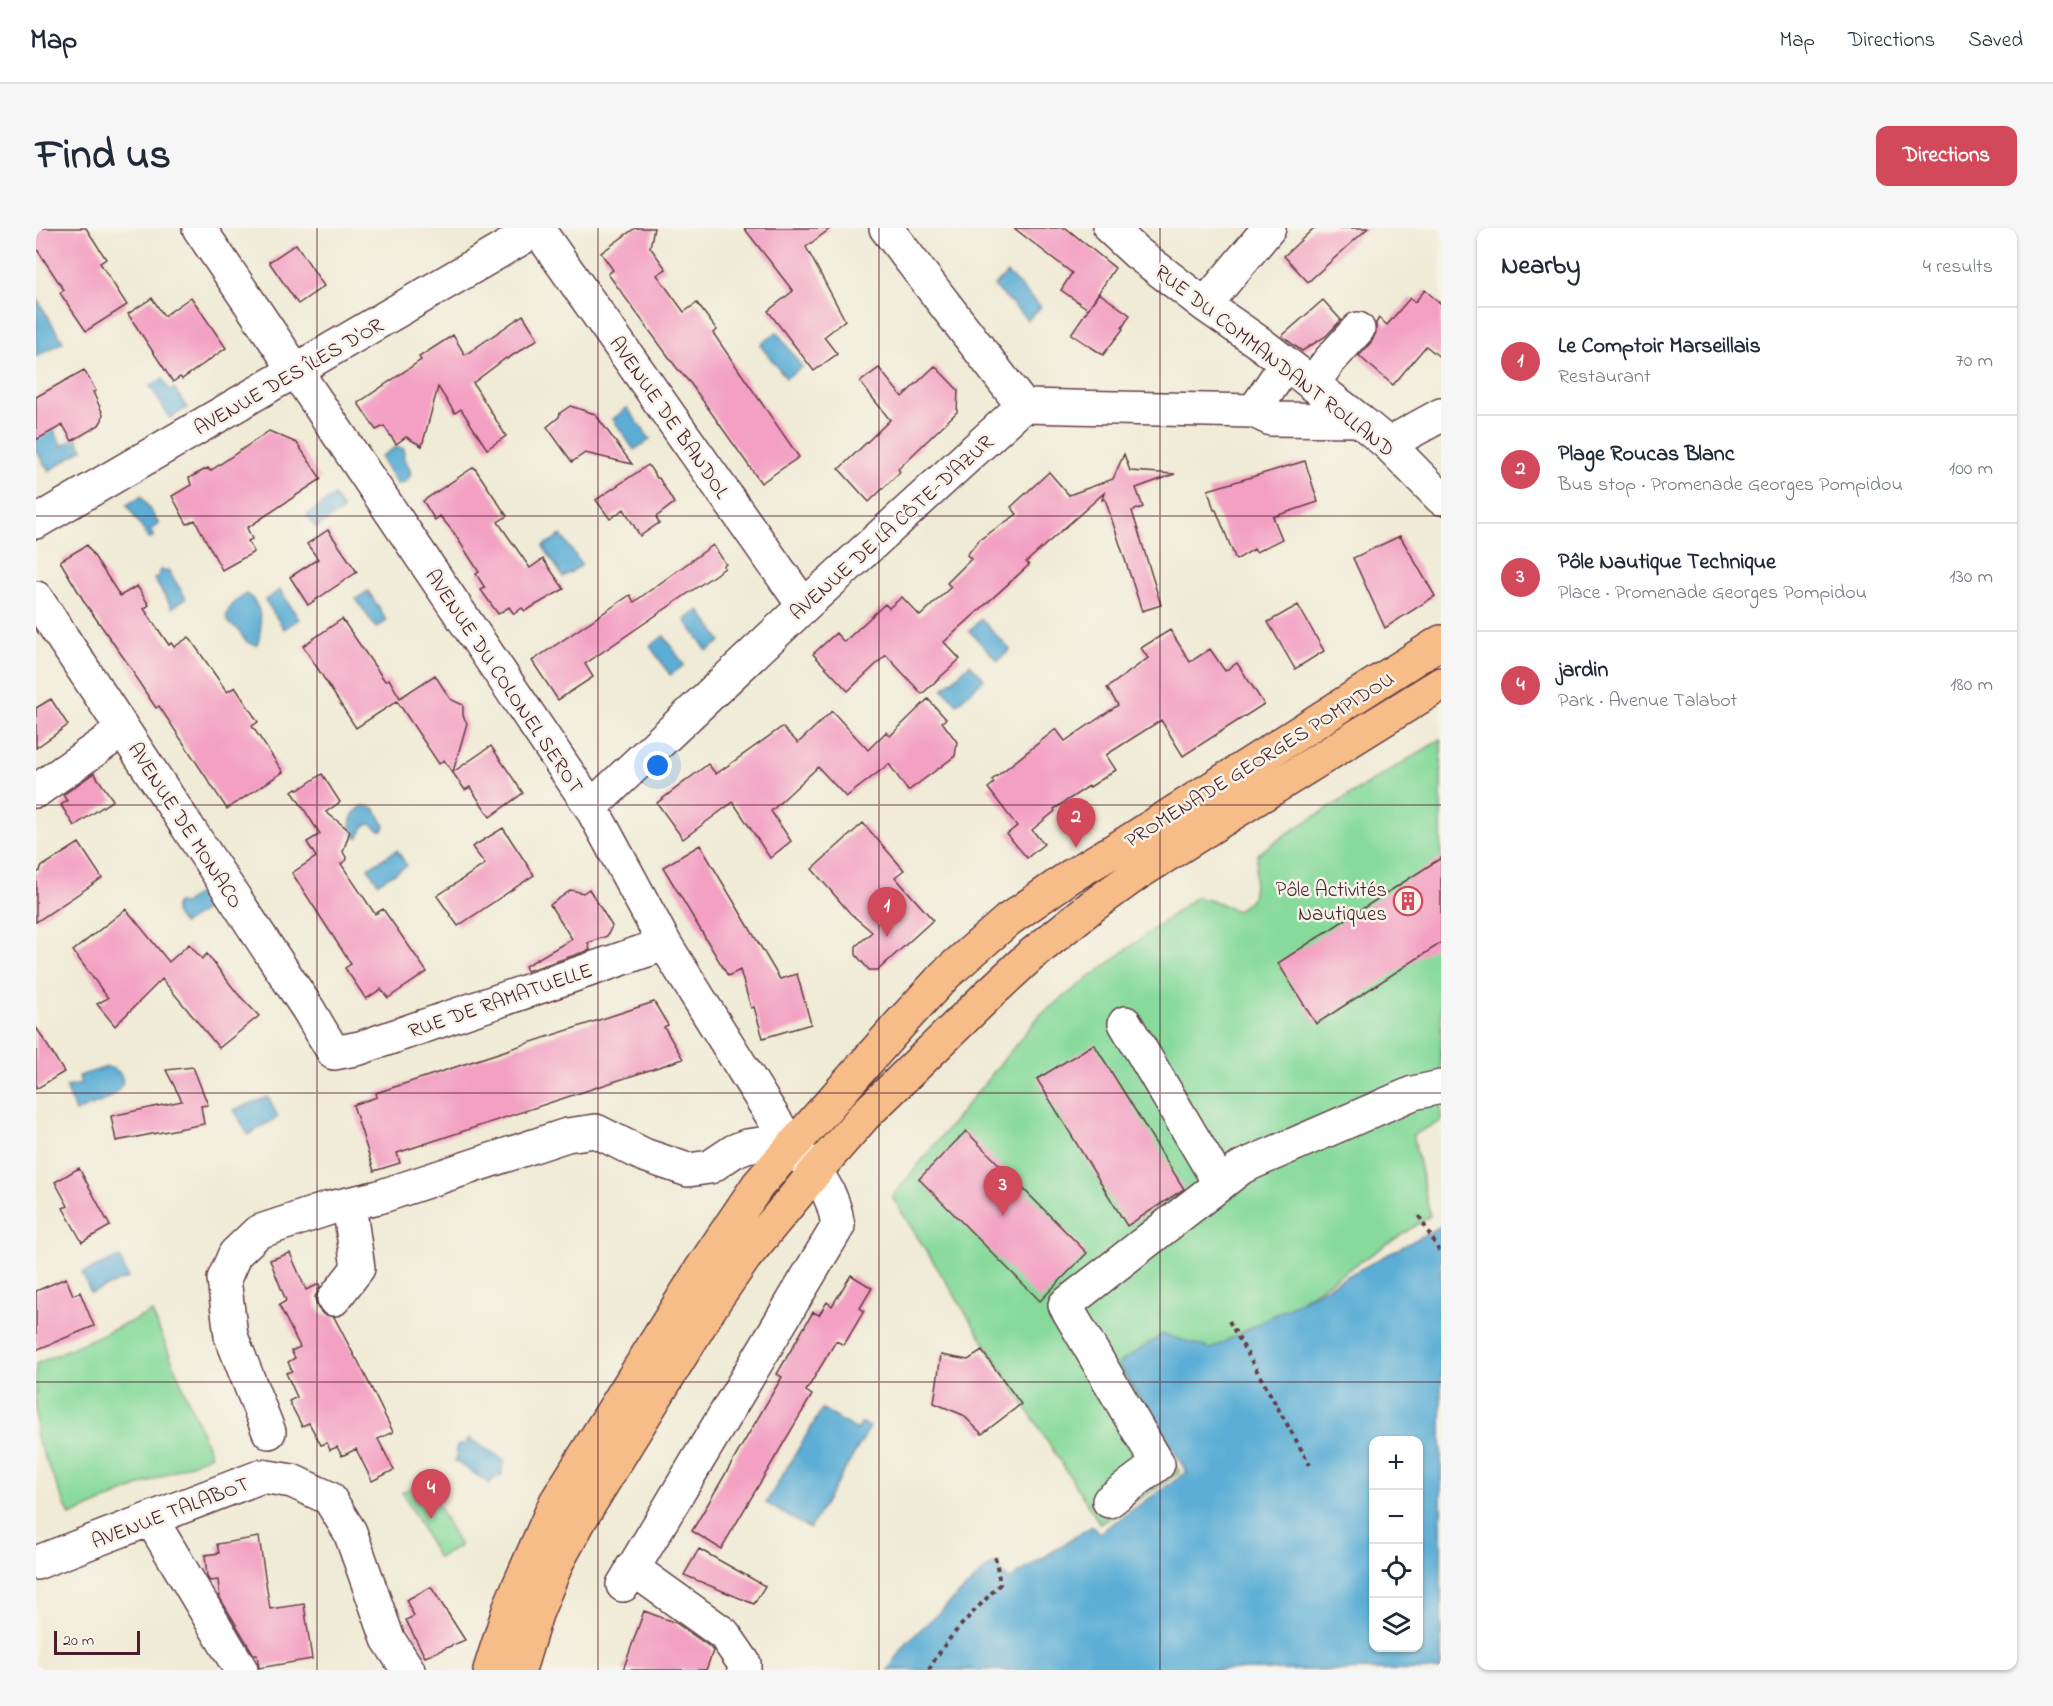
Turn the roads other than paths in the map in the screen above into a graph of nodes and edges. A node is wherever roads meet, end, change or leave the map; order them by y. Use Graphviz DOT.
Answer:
graph roads {
  1 [pos="199,228"];
  2 [pos="538,228"];
  3 [pos="886,228"];
  4 [pos="1110,228"];
  5 [pos="1269,228"];
  6 [pos="1205,305"];
  7 [pos="1358,329"];
  8 [pos="1286,364"];
  9 [pos="296,371"];
  10 [pos="1312,384"];
  11 [pos="1023,406"];
  12 [pos="1246,411"];
  13 [pos="1441,416"];
  14 [pos="1359,420"];
  15 [pos="1388,444"];
  16 [pos="1440,498"];
  17 [pos="36,522"];
  18 [pos="36,598"];
  19 [pos="804,606"];
  20 [pos="1441,642"];
  21 [pos="1441,684"];
  22 [pos="123,730"];
  23 [pos="36,790"];
  24 [pos="591,807"];
  25 [pos="665,944"];
  26 [pos="1125,1023"];
  27 [pos="334,1053"];
  28 [pos="1441,1087"];
  29 [pos="791,1146"];
  30 [pos="816,1171"];
  31 [pos="1220,1184"];
  32 [pos="349,1204"];
  33 [pos="334,1299"];
  34 [pos="269,1432"];
  35 [pos="1109,1501"];
  36 [pos="151,1519"];
  37 [pos="36,1563"];
  38 [pos="241,1670"];
  39 [pos="408,1670"];
  40 [pos="490,1670"];
  41 [pos="519,1670"];
  42 [pos="744,1670"];
  1 -- 9 [label="street, AVENUE DU COLONEL SEROT"];
  2 -- 9 [label="street, AVENUE DES ÎLES D'OR"];
  2 -- 19 [label="street, AVENUE DE BANDOL"];
  3 -- 11 [label="street"];
  4 -- 6 [label="street, RUE DU COMMANDANT ROLLAND"];
  5 -- 6 [label="street"];
  6 -- 8 [label="street, RUE DU COMMANDANT ROLLAND"];
  7 -- 10 [label="street"];
  8 -- 10 [label="street, RUE DU COMMANDANT ROLLAND"];
  8 -- 12 [label="street"];
  9 -- 17 [label="street, AVENUE DES ÎLES D'OR"];
  9 -- 24 [label="street, AVENUE DU COLONEL SEROT"];
  10 -- 14 [label="street, RUE DU COMMANDANT ROLLAND"];
  11 -- 12 [label="street"];
  11 -- 19 [label="street, AVENUE DE LA CÔTE-D'AZUR"];
  12 -- 14 [label="street"];
  13 -- 15 [label="street"];
  14 -- 15 [label="street, RUE DU COMMANDANT ROLLAND"];
  15 -- 16 [label="street, RUE DU COMMANDANT ROLLAND"];
  18 -- 22 [label="street, AVENUE DE MONACO"];
  19 -- 24 [label="street, AVENUE DE LA CÔTE-D'AZUR"];
  20 -- 29 [label="main road, PROMENADE GEORGES POMPIDOU"];
  21 -- 30 [label="main road, PROMENADE GEORGES POMPIDOU"];
  22 -- 23 [label="street"];
  22 -- 27 [label="street, AVENUE DE MONACO"];
  24 -- 25 [label="street, AVENUE DU COLONEL SEROT"];
  25 -- 27 [label="street, RUE DE RAMATUELLE"];
  25 -- 29 [label="street, AVENUE DU COLONEL SEROT"];
  26 -- 31 [label="street"];
  28 -- 31 [label="street"];
  29 -- 30 [label="street, AVENUE DU COLONEL SEROT"];
  29 -- 32 [label="street"];
  29 -- 40 [label="main road, PROMENADE GEORGES POMPIDOU"];
  30 -- 41 [label="main road, PROMENADE GEORGES POMPIDOU"];
  30 -- 42 [label="street, AVENUE DU COLONEL SEROT"];
  31 -- 35 [label="street"];
  32 -- 33 [label="street"];
  32 -- 34 [label="street"];
  36 -- 37 [label="street, AVENUE TALABOT"];
  36 -- 38 [label="street"];
  36 -- 39 [label="street, AVENUE TALABOT"];
}
